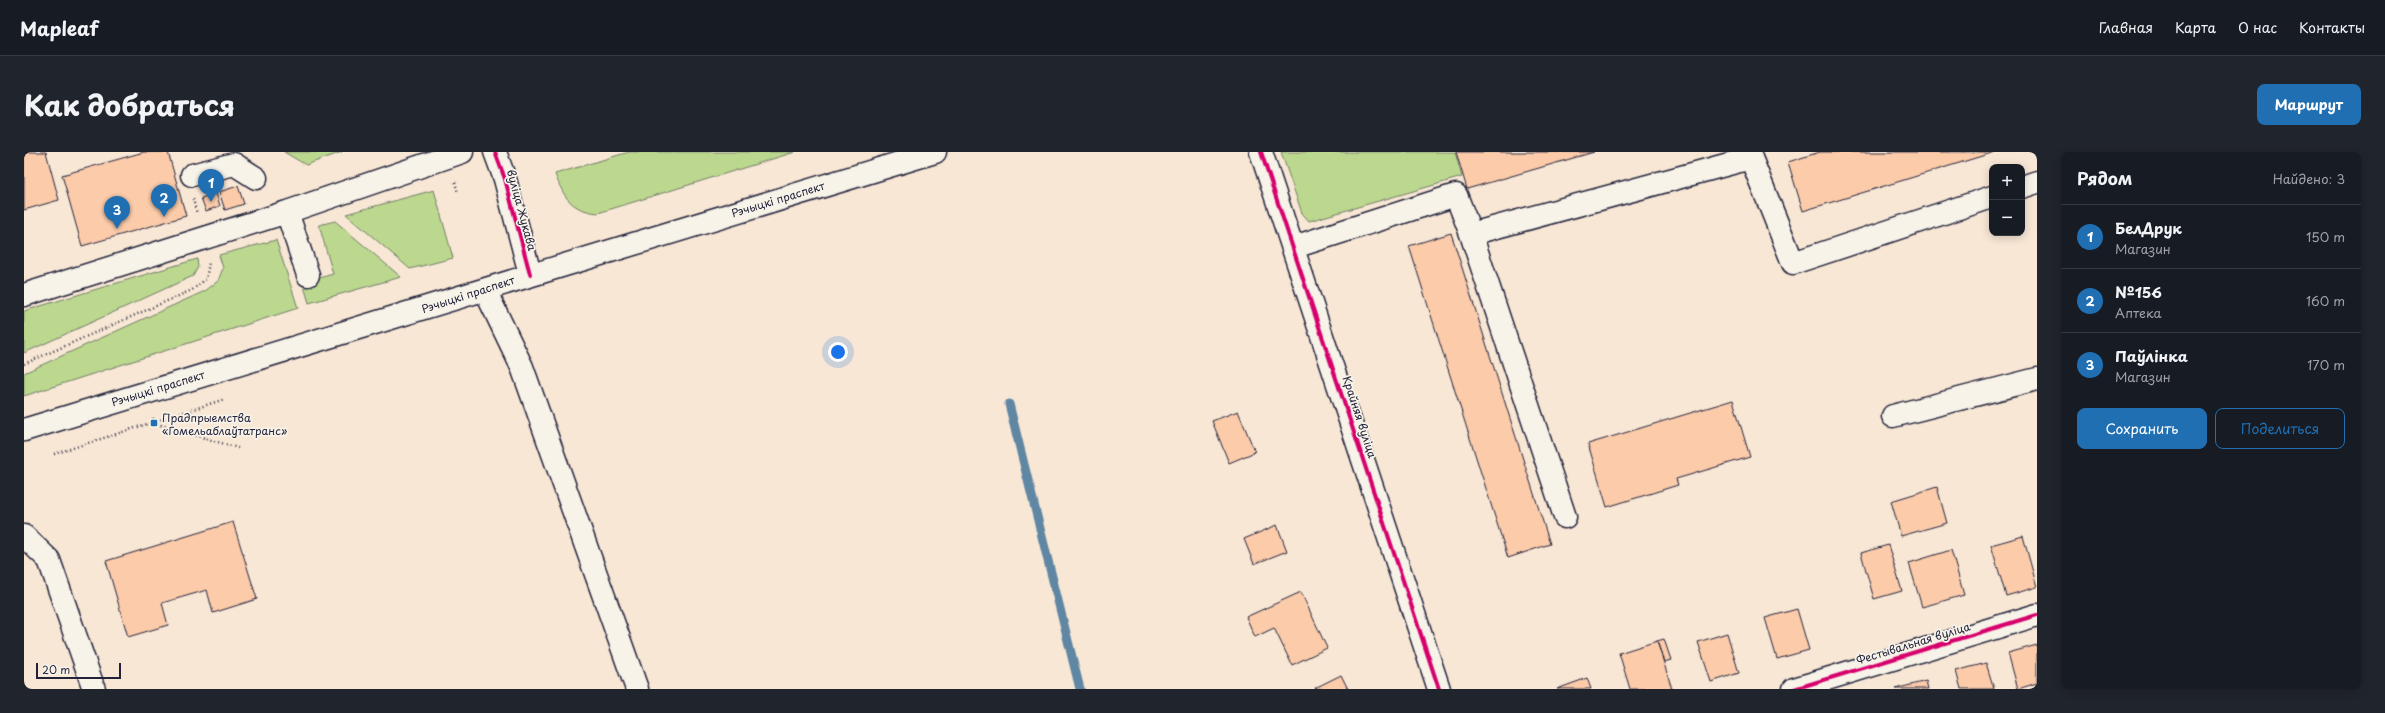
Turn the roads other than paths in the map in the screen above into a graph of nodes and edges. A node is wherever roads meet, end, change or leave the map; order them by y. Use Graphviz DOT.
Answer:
graph roads {
  1 [pos="462,152"];
  2 [pos="495,152"];
  3 [pos="935,152"];
  4 [pos="1262,152"];
  5 [pos="192,175"];
  6 [pos="256,178"];
  7 [pos="2037,182"];
  8 [pos="2025,186"];
  9 [pos="1989,198"];
  10 [pos="287,212"];
  11 [pos="1471,234"];
  12 [pos="1294,247"];
  13 [pos="530,274"];
  14 [pos="308,275"];
  15 [pos="485,290"];
  16 [pos="24,295"];
  17 [pos="2037,379"];
  18 [pos="1893,416"];
  19 [pos="24,430"];
  20 [pos="1565,517"];
  21 [pos="24,536"];
  22 [pos="2037,615"];
  23 [pos="94,689"];
  24 [pos="637,689"];
  25 [pos="1439,689"];
  26 [pos="1794,689"];
  1 -- 10 [label="street"];
  2 -- 13 [label="street, вуліца Жукава"];
  3 -- 13 [label="street, Рэчыцкі праспект"];
  4 -- 12 [label="street, Крайняя вуліца"];
  5 -- 6 [label="street"];
  7 -- 8 [label="street"];
  9 -- 11 [label="street"];
  10 -- 14 [label="street"];
  10 -- 16 [label="street"];
  11 -- 12 [label="street"];
  11 -- 20 [label="street"];
  12 -- 25 [label="street, Крайняя вуліца"];
  13 -- 15 [label="street, Рэчыцкі праспект"];
  15 -- 19 [label="street, Рэчыцкі праспект"];
  15 -- 24 [label="street"];
  17 -- 18 [label="street"];
  21 -- 23 [label="street"];
  22 -- 26 [label="street, Фестывальная вуліца"];
}
